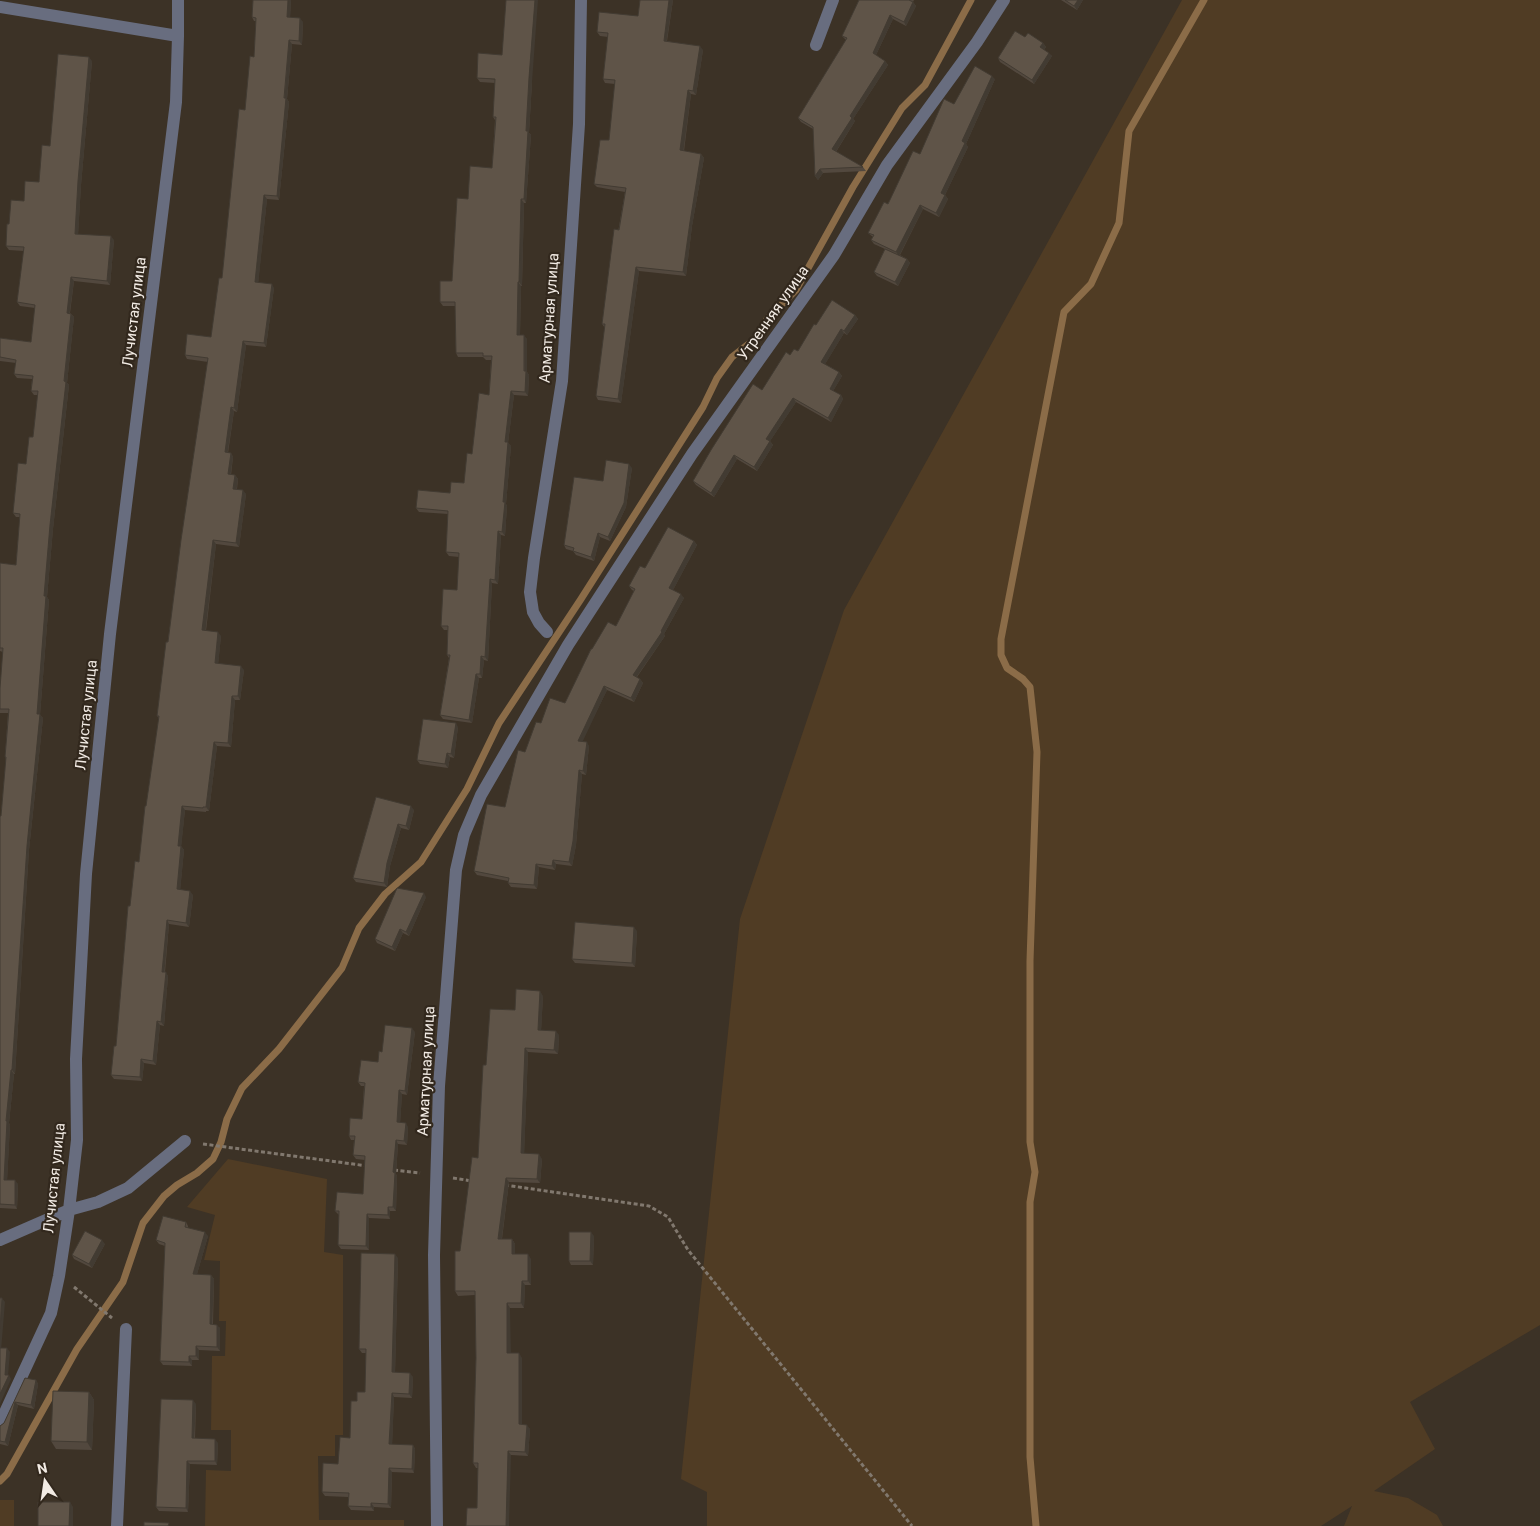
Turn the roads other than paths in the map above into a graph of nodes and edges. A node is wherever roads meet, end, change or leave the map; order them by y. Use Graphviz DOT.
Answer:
graph roads {
  1 [pos="178,0"];
  2 [pos="581,0"];
  3 [pos="833,0"];
  4 [pos="1004,0"];
  5 [pos="0,7"];
  6 [pos="178,36"];
  7 [pos="816,45"];
  8 [pos="547,632"];
  9 [pos="564,643"];
  10 [pos="185,1141"];
  11 [pos="69,1210"];
  12 [pos="0,1240"];
  13 [pos="126,1329"];
  14 [pos="0,1423"];
  15 [pos="117,1526"];
  16 [pos="437,1526"];
  1 -- 6 [label="street, Лучистая улица"];
  2 -- 8 [label="street, Арматурная улица"];
  3 -- 7 [label="street"];
  4 -- 9 [label="street, Утренняя улица"];
  5 -- 6 [label="street"];
  6 -- 11 [label="street, Лучистая улица"];
  9 -- 16 [label="street, Арматурная улица"];
  10 -- 11 [label="street"];
  11 -- 12 [label="street"];
  11 -- 14 [label="street, Лучистая улица"];
  13 -- 15 [label="street"];
}
